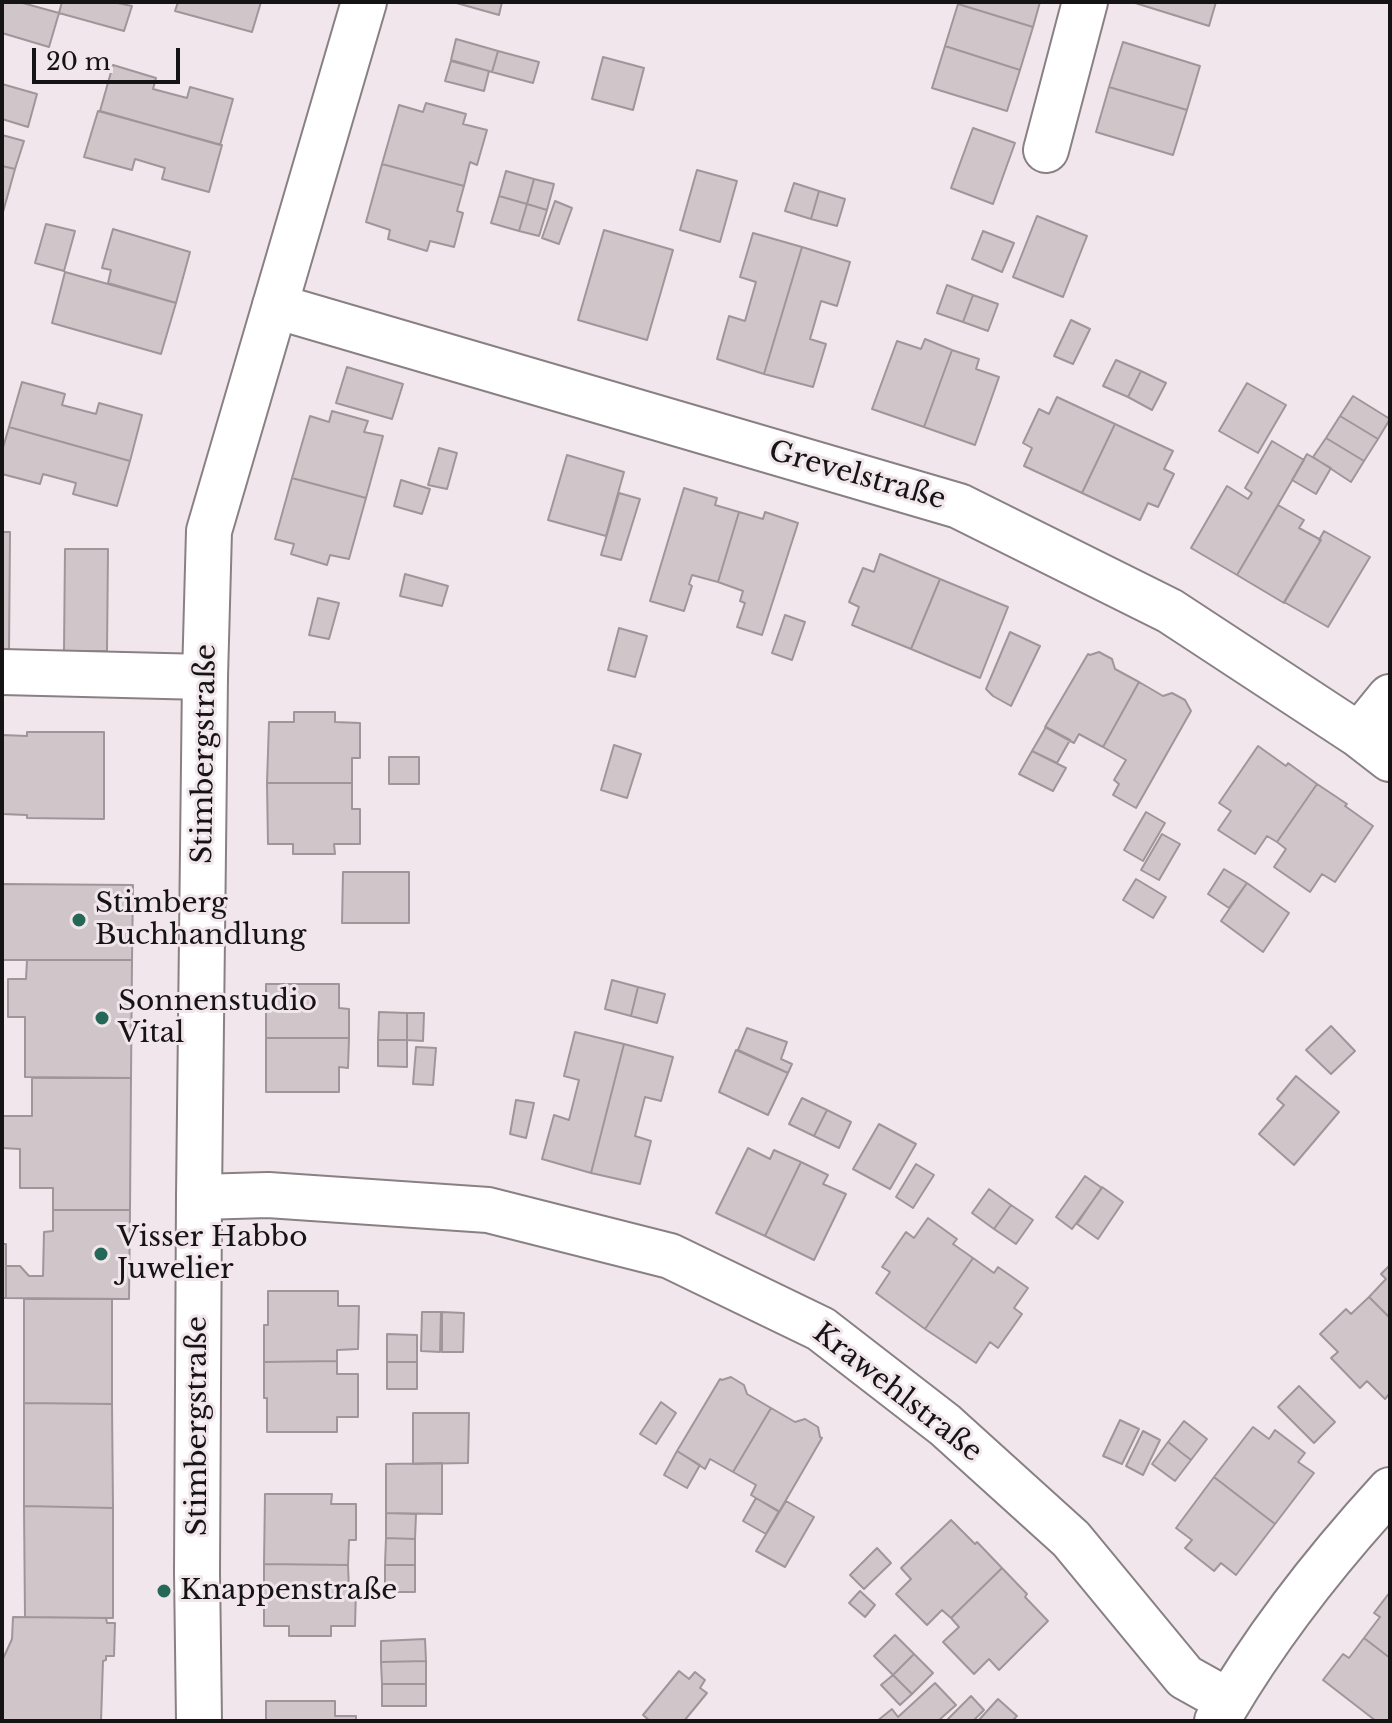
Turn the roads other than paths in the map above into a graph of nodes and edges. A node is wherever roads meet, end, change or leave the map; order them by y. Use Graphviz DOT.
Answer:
graph roads {
  1 [pos="364,2"];
  2 [pos="1085,2"];
  3 [pos="1046,150"];
  4 [pos="275,306"];
  5 [pos="2,672"];
  6 [pos="205,677"];
  7 [pos="1390,697"];
  8 [pos="1374,747"];
  9 [pos="199,1197"];
  10 [pos="1390,1490"];
  11 [pos="1222,1711"];
  12 [pos="199,1721"];
  1 -- 4 [label="street, Stimbergstraße"];
  2 -- 3 [label="street"];
  4 -- 6 [label="street, Stimbergstraße"];
  4 -- 8 [label="street, Grevelstraße"];
  5 -- 6 [label="street"];
  6 -- 9 [label="street, Stimbergstraße"];
  7 -- 8 [label="street"];
  9 -- 11 [label="street, Krawehlstraße"];
  9 -- 12 [label="street, Stimbergstraße"];
  10 -- 11 [label="street"];
}
